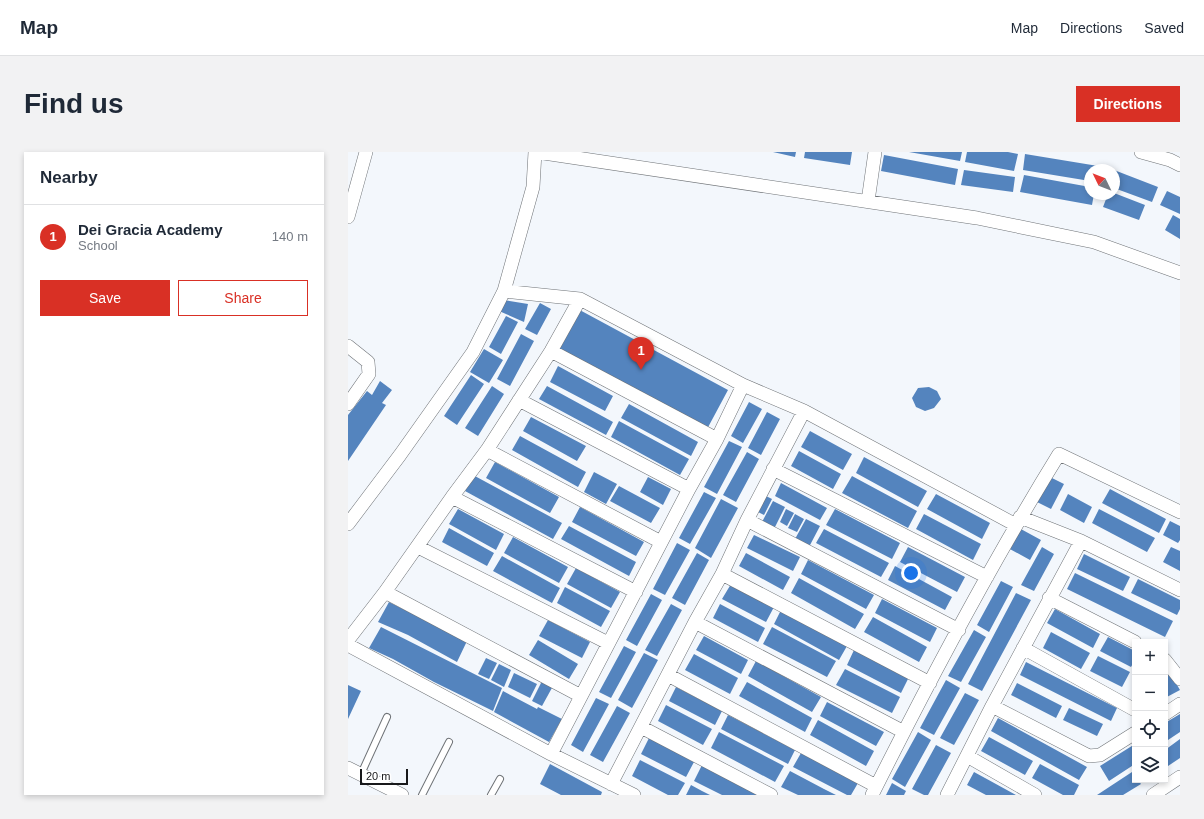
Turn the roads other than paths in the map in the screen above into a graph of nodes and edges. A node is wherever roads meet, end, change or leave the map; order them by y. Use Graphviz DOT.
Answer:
graph roads {
  1 [pos="366,152"];
  2 [pos="536,152"];
  3 [pos="875,152"];
  4 [pos="1141,152"];
  5 [pos="1180,165"];
  6 [pos="868,201"];
  7 [pos="348,217"];
  8 [pos="1180,273"];
  9 [pos="504,291"];
  10 [pos="580,299"];
  11 [pos="348,346"];
  12 [pos="551,351"];
  13 [pos="743,385"];
  14 [pos="519,400"];
  15 [pos="348,404"];
  16 [pos="804,411"];
  17 [pos="717,439"];
  18 [pos="487,450"];
  19 [pos="773,469"];
  20 [pos="689,489"];
  21 [pos="452,497"];
  22 [pos="1180,512"];
  23 [pos="747,520"];
  24 [pos="1018,521"];
  25 [pos="348,524"];
  26 [pos="1080,541"];
  27 [pos="661,542"];
  28 [pos="418,547"];
  29 [pos="722,574"];
  30 [pos="987,577"];
  31 [pos="1180,590"];
  32 [pos="385,592"];
  33 [pos="636,592"];
  34 [pos="1049,598"];
  35 [pos="695,622"];
  36 [pos="959,630"];
  37 [pos="348,640"];
  38 [pos="1132,640"];
  39 [pos="608,643"];
  40 [pos="348,645"];
  41 [pos="1023,648"];
  42 [pos="1168,664"];
  43 [pos="668,675"];
  44 [pos="1180,680"];
  45 [pos="930,683"];
  46 [pos="581,696"];
  47 [pos="1180,704"];
  48 [pos="992,706"];
  49 [pos="1132,708"];
  50 [pos="1168,712"];
  51 [pos="387,717"];
  52 [pos="641,727"];
  53 [pos="904,732"];
  54 [pos="1132,735"];
  55 [pos="449,742"];
  56 [pos="551,754"];
  57 [pos="967,756"];
  58 [pos="348,768"];
  59 [pos="361,774"];
  60 [pos="1180,777"];
  61 [pos="500,779"];
  62 [pos="611,784"];
  63 [pos="874,791"];
  64 [pos="402,795"];
  65 [pos="422,795"];
  66 [pos="491,795"];
  67 [pos="634,795"];
  68 [pos="771,795"];
  69 [pos="947,795"];
  70 [pos="1035,795"];
  71 [pos="1153,795"];
  1 -- 7 [label="street"];
  2 -- 6 [label="street"];
  2 -- 9 [label="street"];
  3 -- 6 [label="street"];
  4 -- 5 [label="street"];
  6 -- 8 [label="street"];
  9 -- 10 [label="street"];
  9 -- 25 [label="street"];
  10 -- 12 [label="street"];
  10 -- 13 [label="street"];
  11 -- 15 [label="street"];
  12 -- 14 [label="street"];
  12 -- 17 [label="street"];
  13 -- 16 [label="street"];
  13 -- 17 [label="street"];
  14 -- 18 [label="street"];
  14 -- 20 [label="street"];
  16 -- 19 [label="street"];
  16 -- 24 [label="street"];
  17 -- 20 [label="street"];
  18 -- 21 [label="street"];
  18 -- 27 [label="street"];
  19 -- 23 [label="street"];
  19 -- 30 [label="street"];
  20 -- 27 [label="street"];
  21 -- 28 [label="street"];
  21 -- 33 [label="street"];
  22 -- 24 [label="street"];
  23 -- 29 [label="street"];
  23 -- 36 [label="street"];
  24 -- 26 [label="street"];
  24 -- 30 [label="street"];
  26 -- 31 [label="street"];
  26 -- 34 [label="street"];
  27 -- 33 [label="street"];
  28 -- 32 [label="street"];
  28 -- 39 [label="street"];
  29 -- 35 [label="street"];
  29 -- 45 [label="street"];
  30 -- 36 [label="street"];
  32 -- 37 [label="street"];
  32 -- 46 [label="street"];
  33 -- 39 [label="street"];
  34 -- 38 [label="street"];
  34 -- 41 [label="street"];
  35 -- 43 [label="street"];
  35 -- 53 [label="street"];
  36 -- 45 [label="street"];
  39 -- 46 [label="street"];
  40 -- 56 [label="street"];
  41 -- 48 [label="street"];
  41 -- 49 [label="street"];
  42 -- 44 [label="street"];
  43 -- 52 [label="street"];
  43 -- 63 [label="street"];
  45 -- 53 [label="street"];
  46 -- 56 [label="street"];
  47 -- 50 [label="street"];
  48 -- 54 [label="street"];
  48 -- 57 [label="street"];
  51 -- 59 [label="lane"];
  52 -- 62 [label="street"];
  52 -- 68 [label="street"];
  53 -- 63 [label="street"];
  55 -- 65 [label="lane"];
  56 -- 62 [label="street"];
  57 -- 69 [label="street"];
  57 -- 70 [label="street"];
  58 -- 59 [label="street"];
  59 -- 64 [label="street"];
  60 -- 71 [label="street"];
  61 -- 66 [label="lane"];
  62 -- 67 [label="street"];
}
